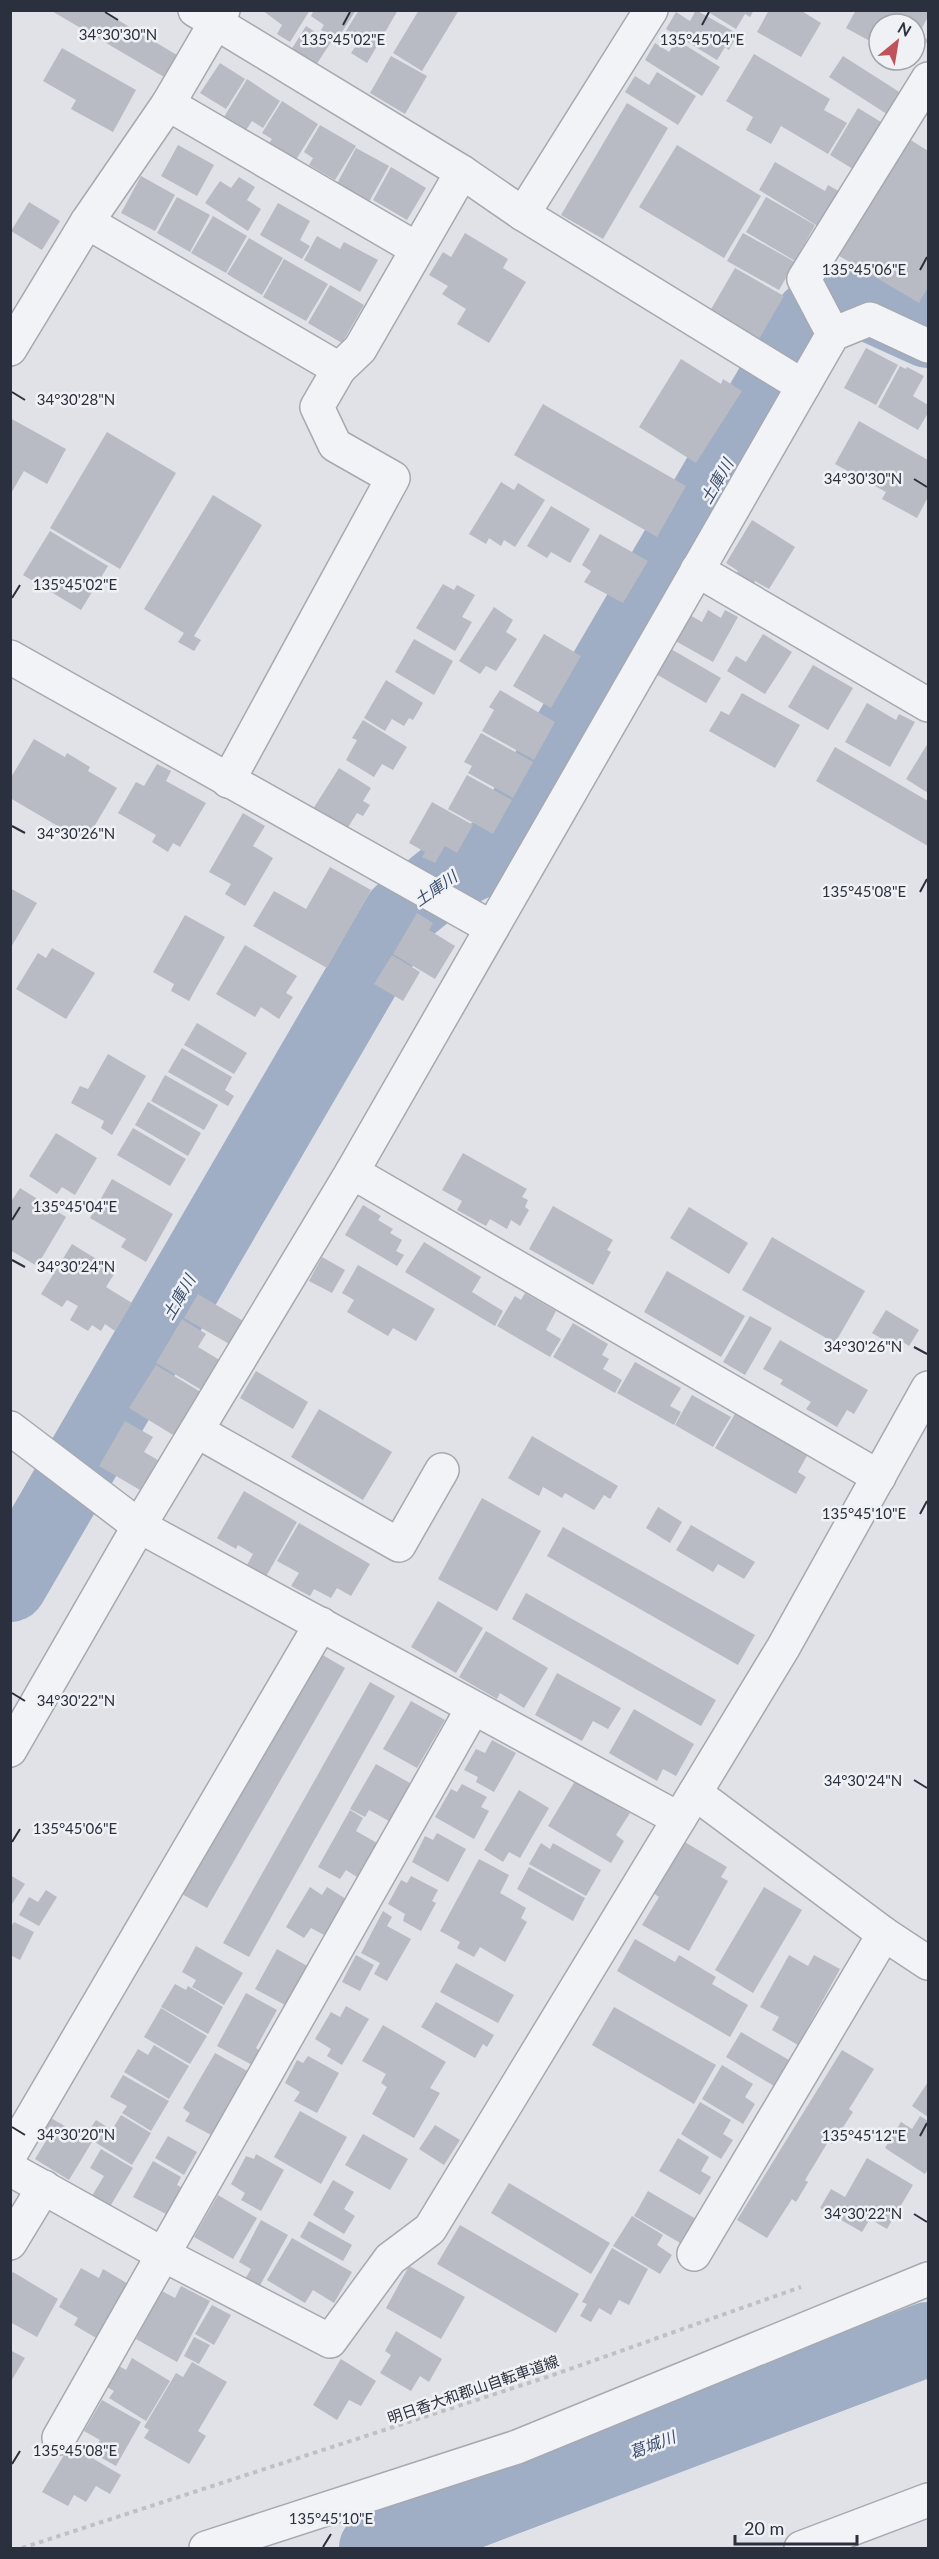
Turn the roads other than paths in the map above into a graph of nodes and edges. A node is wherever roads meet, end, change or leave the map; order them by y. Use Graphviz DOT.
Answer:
graph roads {
  1 [pos="651,10"];
  2 [pos="211,15"];
  3 [pos="928,80"];
  4 [pos="168,104"];
  5 [pos="462,172"];
  6 [pos="523,214"];
  7 [pos="87,222"];
  8 [pos="417,249"];
  9 [pos="825,319"];
  10 [pos="928,346"];
  11 [pos="10,348"];
  12 [pos="339,369"];
  13 [pos="803,386"];
  14 [pos="697,570"];
  15 [pos="10,657"];
  16 [pos="928,705"];
  17 [pos="228,781"];
  18 [pos="492,928"];
  19 [pos="352,1172"];
  20 [pos="928,1388"];
  21 [pos="10,1428"];
  22 [pos="197,1431"];
  23 [pos="442,1470"];
  24 [pos="879,1477"];
  25 [pos="139,1526"];
  26 [pos="321,1624"];
  27 [pos="473,1708"];
  28 [pos="10,1750"];
  29 [pos="687,1806"];
  30 [pos="884,1934"];
  31 [pos="928,1963"];
  32 [pos="10,2155"];
  33 [pos="10,2169"];
  34 [pos="44,2187"];
  35 [pos="10,2243"];
  36 [pos="694,2254"];
  37 [pos="164,2255"];
  38 [pos="928,2279"];
  39 [pos="59,2438"];
  40 [pos="928,2499"];
  41 [pos="207,2548"];
  42 [pos="801,2548"];
  1 -- 6 [label="street"];
  2 -- 4 [label="street"];
  2 -- 5 [label="street"];
  3 -- 9 [label="street"];
  4 -- 7 [label="street"];
  4 -- 8 [label="street"];
  5 -- 6 [label="street"];
  5 -- 8 [label="street"];
  6 -- 13 [label="street"];
  7 -- 11 [label="street"];
  7 -- 12 [label="street"];
  8 -- 12 [label="street"];
  9 -- 10 [label="street"];
  9 -- 13 [label="street"];
  12 -- 17 [label="street"];
  13 -- 14 [label="street"];
  14 -- 16 [label="street"];
  14 -- 18 [label="street"];
  15 -- 17 [label="street"];
  17 -- 18 [label="street"];
  18 -- 19 [label="street"];
  19 -- 22 [label="street"];
  19 -- 24 [label="street"];
  20 -- 24 [label="street"];
  21 -- 25 [label="street"];
  22 -- 23 [label="street"];
  22 -- 25 [label="street"];
  24 -- 29 [label="street"];
  25 -- 26 [label="street"];
  25 -- 28 [label="street"];
  26 -- 27 [label="street"];
  26 -- 32 [label="street"];
  27 -- 29 [label="street"];
  27 -- 37 [label="street"];
  29 -- 30 [label="street"];
  29 -- 37 [label="street"];
  30 -- 31 [label="street"];
  30 -- 36 [label="street"];
  33 -- 34 [label="street"];
  34 -- 35 [label="street"];
  34 -- 37 [label="street"];
  37 -- 39 [label="street"];
  38 -- 41 [label="street"];
  40 -- 42 [label="street"];
}
